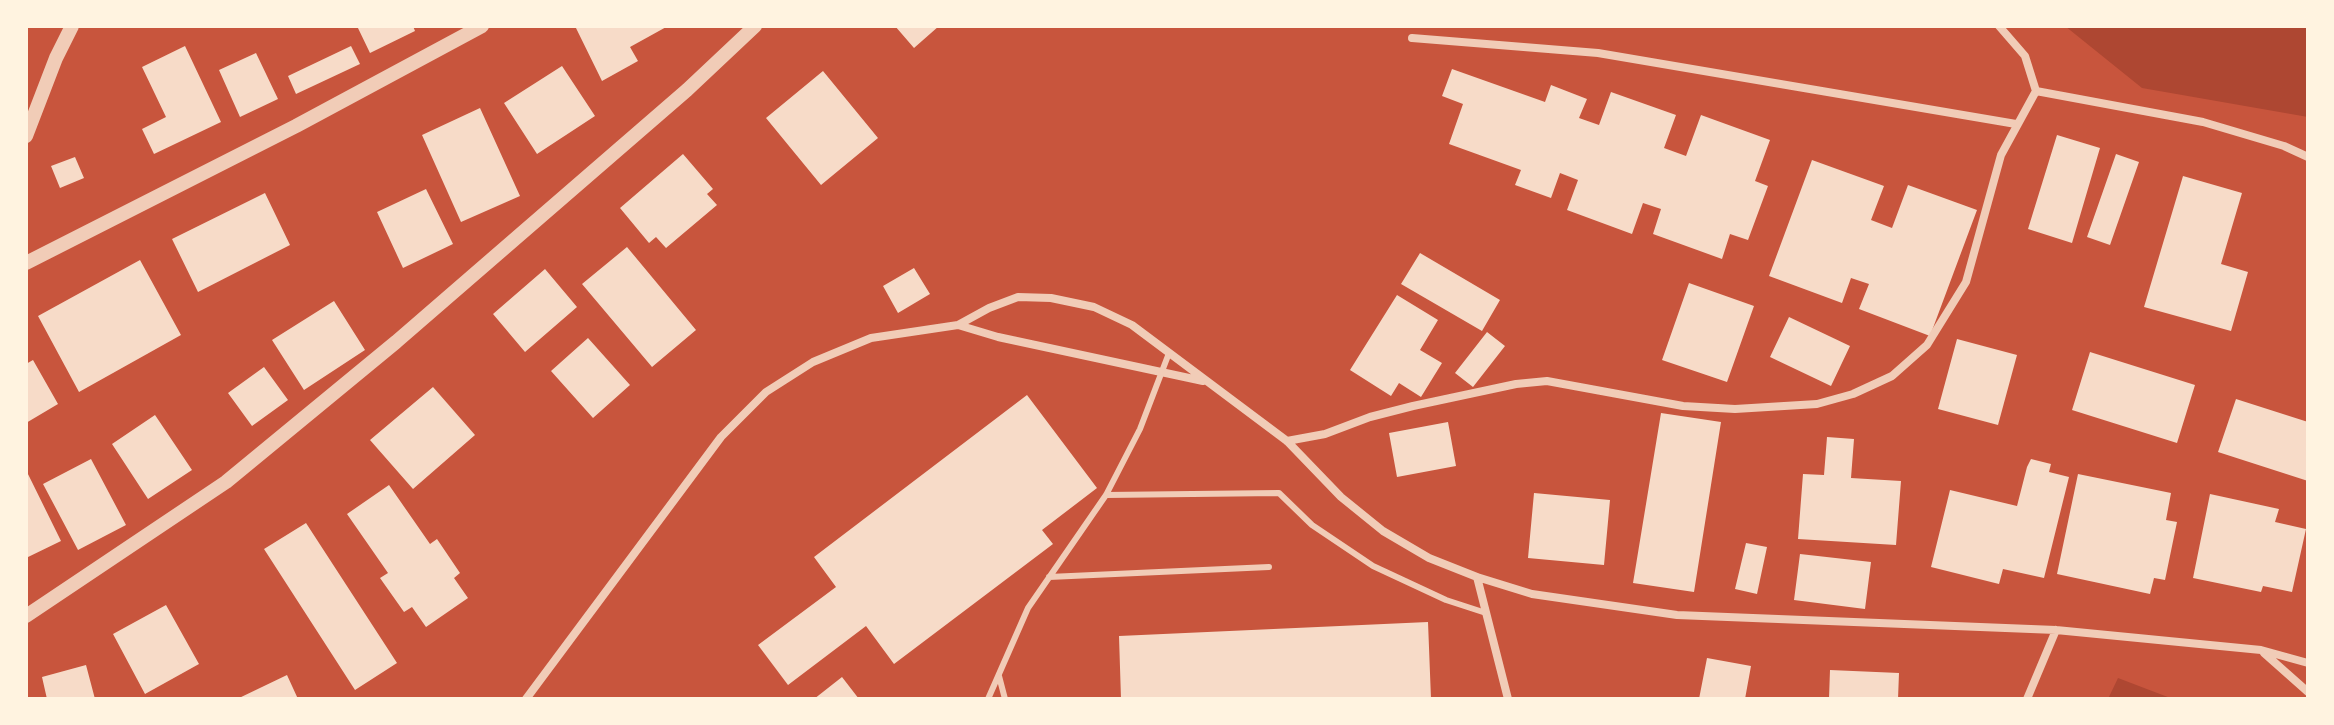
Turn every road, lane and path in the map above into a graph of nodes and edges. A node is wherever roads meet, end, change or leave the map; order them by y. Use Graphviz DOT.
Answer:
graph roads {
  1 [pos="72,26"];
  2 [pos="482,26"];
  3 [pos="755,26"];
  4 [pos="1999,26"];
  5 [pos="1412,38"];
  6 [pos="2036,91"];
  7 [pos="2016,124"];
  8 [pos="26,136"];
  9 [pos="2308,157"];
  10 [pos="26,263"];
  11 [pos="958,325"];
  12 [pos="1169,353"];
  13 [pos="1160,372"];
  14 [pos="1207,382"];
  15 [pos="1287,441"];
  16 [pos="1106,495"];
  17 [pos="1269,567"];
  18 [pos="1048,577"];
  19 [pos="1477,577"];
  20 [pos="1486,613"];
  21 [pos="26,616"];
  22 [pos="2056,630"];
  23 [pos="2261,650"];
  24 [pos="2308,663"];
  25 [pos="999,676"];
  26 [pos="2308,692"];
  27 [pos="526,699"];
  28 [pos="988,699"];
  29 [pos="1005,699"];
  30 [pos="1508,699"];
  31 [pos="2027,699"];
  1 -- 8 [label="street"];
  2 -- 10 [label="street"];
  3 -- 21 [label="street"];
  4 -- 6 [label="street"];
  5 -- 7 [label="street"];
  6 -- 7 [label="street"];
  6 -- 9 [label="street"];
  7 -- 15 [label="street"];
  11 -- 12 [label="street"];
  11 -- 13 [label="street"];
  11 -- 27 [label="street"];
  12 -- 13 [label="lane"];
  12 -- 14 [label="street"];
  13 -- 14 [label="street"];
  13 -- 16 [label="lane"];
  14 -- 15 [label="street"];
  15 -- 19 [label="street"];
  16 -- 18 [label="lane"];
  16 -- 20 [label="lane"];
  17 -- 18 [label="lane"];
  18 -- 25 [label="lane"];
  19 -- 20 [label="street"];
  19 -- 22 [label="street"];
  20 -- 30 [label="street"];
  22 -- 23 [label="street"];
  22 -- 31 [label="street"];
  23 -- 24 [label="street"];
  23 -- 26 [label="street"];
  25 -- 28 [label="lane"];
  25 -- 29 [label="lane"];
}
